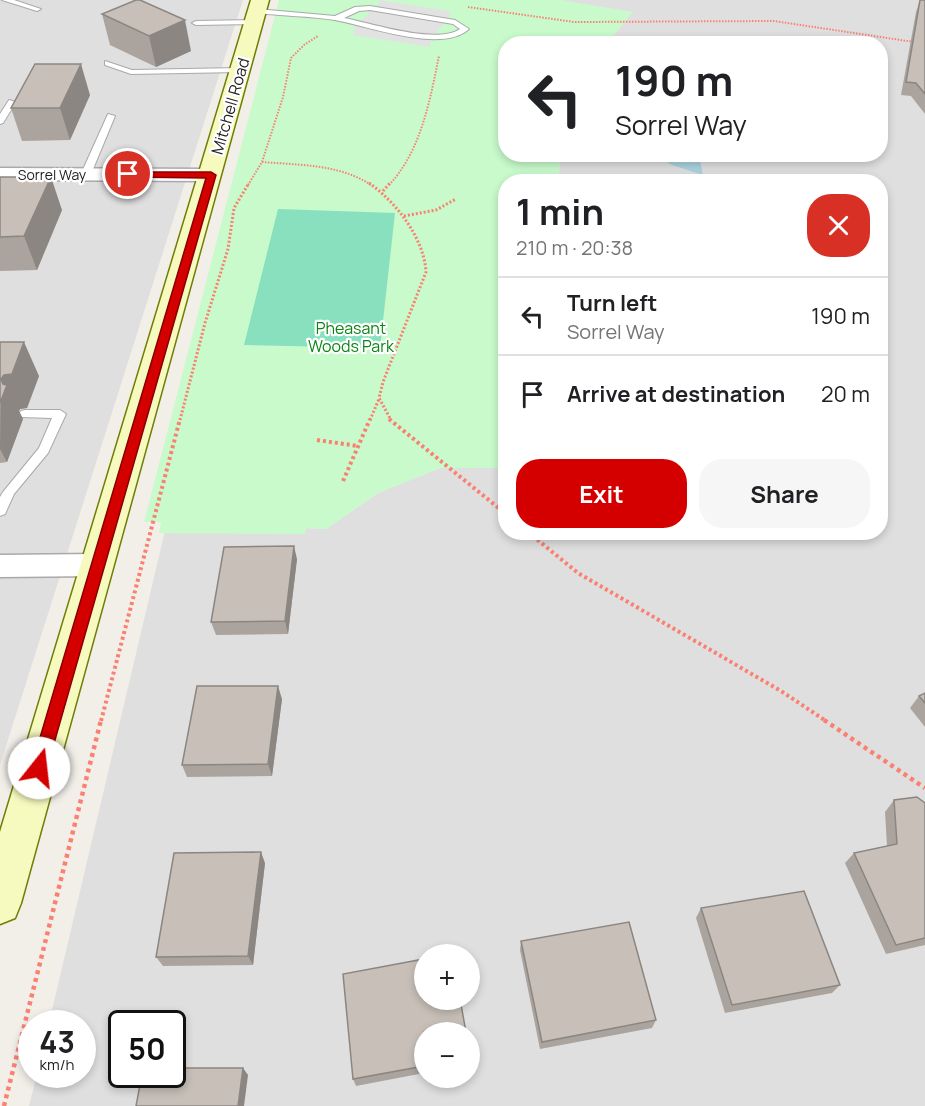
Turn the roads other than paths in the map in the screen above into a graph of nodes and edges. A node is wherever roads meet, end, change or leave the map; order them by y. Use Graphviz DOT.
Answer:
graph roads {
  1 [pos="6,0"];
  2 [pos="36,9"];
  3 [pos="257,11"];
  4 [pos="336,18"];
  5 [pos="196,24"];
  6 [pos="108,63"];
  7 [pos="240,70"];
  8 [pos="12,102"];
  9 [pos="111,116"];
  10 [pos="0,121"];
  11 [pos="0,174"];
  12 [pos="86,174"];
  13 [pos="211,175"];
  14 [pos="25,414"];
  15 [pos="0,511"];
  16 [pos="99,565"];
  17 [pos="0,566"];
  18 [pos="0,903"];
  1 -- 2 [label="lane"];
  3 -- 4 [label="lane"];
  3 -- 5 [label="lane"];
  3 -- 7 [label="main road, Mitchell Road"];
  4 -- 4 [label="lane"];
  6 -- 7 [label="lane"];
  7 -- 13 [label="main road, Mitchell Road"];
  8 -- 10 [label="lane"];
  9 -- 12 [label="lane"];
  11 -- 12 [label="street, Sorrel Way"];
  12 -- 13 [label="street, Sorrel Way"];
  13 -- 16 [label="main road, Mitchell Road"];
  14 -- 15 [label="lane"];
  16 -- 17 [label="street"];
  16 -- 18 [label="main road, Mitchell Road"];
}
